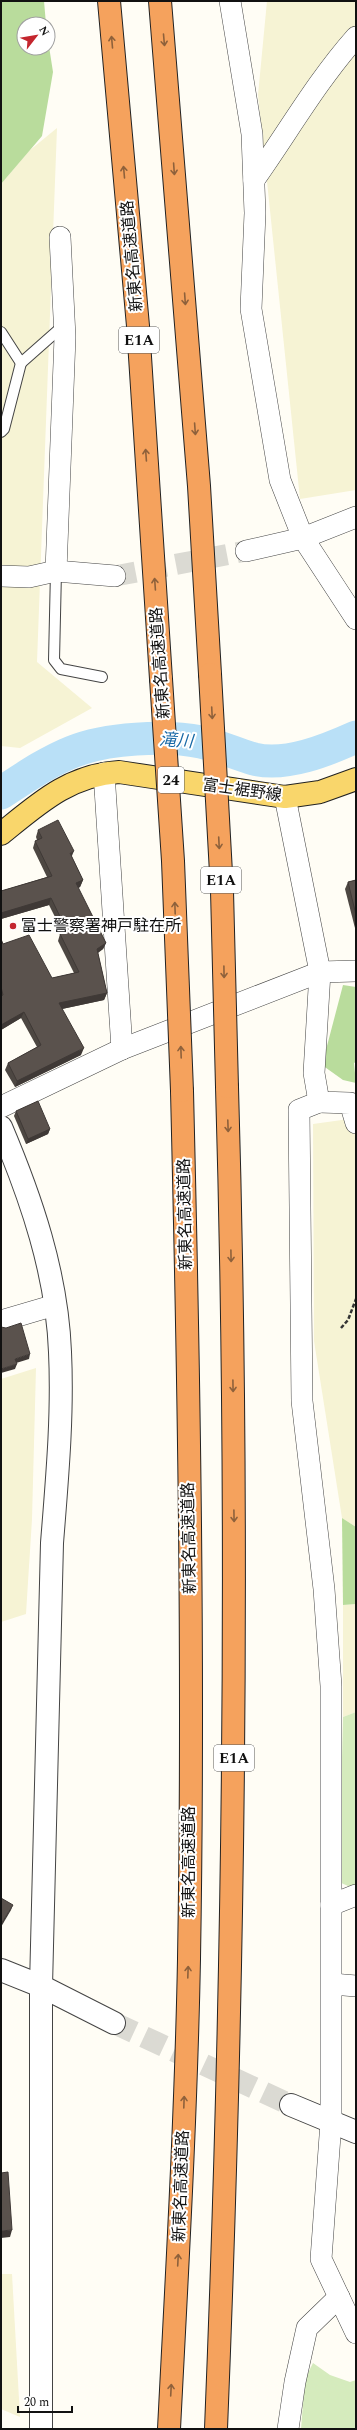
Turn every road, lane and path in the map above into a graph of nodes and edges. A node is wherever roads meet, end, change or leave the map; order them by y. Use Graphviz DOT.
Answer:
graph roads {
  1 [pos="108,1"];
  2 [pos="160,1"];
  3 [pos="230,1"];
  4 [pos="356,37"];
  5 [pos="254,180"];
  6 [pos="60,237"];
  7 [pos="64,325"];
  8 [pos="1,332"];
  9 [pos="21,363"];
  10 [pos="1,432"];
  11 [pos="356,517"];
  12 [pos="303,538"];
  13 [pos="246,551"];
  14 [pos="56,571"];
  15 [pos="1,576"];
  16 [pos="115,576"];
  17 [pos="356,619"];
  18 [pos="102,677"];
  19 [pos="104,773"];
  20 [pos="356,779"];
  21 [pos="285,797"];
  22 [pos="1,834"];
  23 [pos="356,971"];
  24 [pos="320,972"];
  25 [pos="122,1049"];
  26 [pos="319,1102"];
  27 [pos="1,1107"];
  28 [pos="356,1123"];
  29 [pos="1,1127"];
  30 [pos="356,1298"];
  31 [pos="55,1305"];
  32 [pos="1,1321"];
  33 [pos="341,1328"];
  34 [pos="356,1895"];
  35 [pos="331,1905"];
  36 [pos="1,1970"];
  37 [pos="332,1984"];
  38 [pos="41,1986"];
  39 [pos="356,1986"];
  40 [pos="114,2023"];
  41 [pos="291,2105"];
  42 [pos="331,2122"];
  43 [pos="356,2132"];
  44 [pos="338,2297"];
  45 [pos="356,2333"];
  46 [pos="41,2429"];
  47 [pos="169,2429"];
  48 [pos="216,2429"];
  49 [pos="288,2429"];
  47 -- 1 [label="highway, 新東名高速道路 / E1A, one-way, bridge"];
  2 -- 48 [label="highway, E1A, one-way, bridge"];
  3 -- 5 [label="street"];
  4 -- 5 [label="street"];
  5 -- 12 [label="street"];
  6 -- 7 [label="street"];
  7 -- 9 [label="lane"];
  7 -- 14 [label="street"];
  8 -- 9 [label="lane"];
  9 -- 10 [label="lane"];
  11 -- 12 [label="street"];
  12 -- 13 [label="street"];
  12 -- 17 [label="street"];
  14 -- 15 [label="street"];
  14 -- 16 [label="street"];
  14 -- 18 [label="lane"];
  19 -- 21 [label="main road, 富士裾野線 / 24"];
  19 -- 22 [label="main road, 富士裾野線 / 24"];
  19 -- 25 [label="street"];
  20 -- 21 [label="main road, 富士裾野線 / 24"];
  21 -- 24 [label="street"];
  23 -- 24 [label="street"];
  24 -- 25 [label="street"];
  24 -- 26 [label="street"];
  25 -- 27 [label="street"];
  26 -- 28 [label="street"];
  26 -- 35 [label="street"];
  29 -- 31 [label="street"];
  30 -- 33 [label="path"];
  31 -- 32 [label="street"];
  31 -- 38 [label="street"];
  34 -- 35 [label="street"];
  35 -- 37 [label="street"];
  36 -- 38 [label="street"];
  37 -- 39 [label="street"];
  37 -- 42 [label="street"];
  38 -- 40 [label="street"];
  38 -- 46 [label="street"];
  41 -- 42 [label="street"];
  42 -- 43 [label="street"];
  42 -- 44 [label="street"];
  44 -- 45 [label="street"];
  44 -- 49 [label="street"];
}
